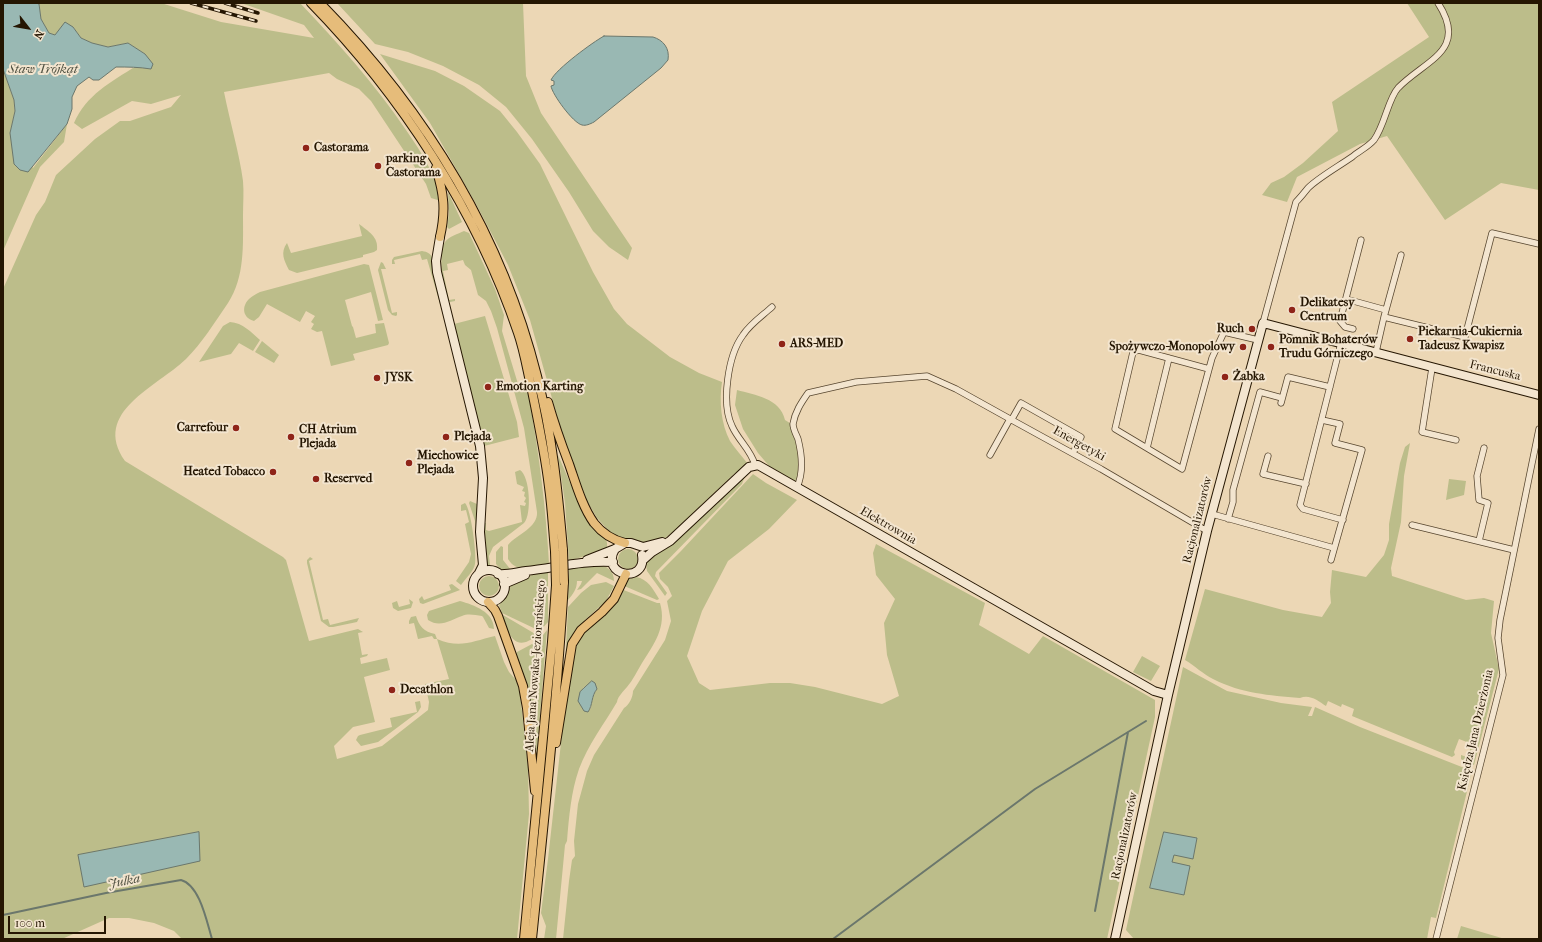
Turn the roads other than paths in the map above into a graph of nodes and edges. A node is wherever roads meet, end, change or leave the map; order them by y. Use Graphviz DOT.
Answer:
graph roads {
  1 [pos="311,3"];
  2 [pos="320,3"];
  3 [pos="1438,3"];
  4 [pos="432,156"];
  5 [pos="440,237"];
  6 [pos="1361,240"];
  7 [pos="1539,244"];
  8 [pos="1400,255"];
  9 [pos="1346,300"];
  10 [pos="772,307"];
  11 [pos="1386,310"];
  12 [pos="1384,317"];
  13 [pos="1263,323"];
  14 [pos="1353,329"];
  15 [pos="524,330"];
  16 [pos="1258,340"];
  17 [pos="1341,343"];
  18 [pos="1376,352"];
  19 [pos="1169,358"];
  20 [pos="1209,368"];
  21 [pos="1432,368"];
  22 [pos="1330,387"];
  23 [pos="1539,394"];
  24 [pos="1011,419"];
  25 [pos="1322,420"];
  26 [pos="1539,429"];
  27 [pos="1456,440"];
  28 [pos="1147,448"];
  29 [pos="1484,448"];
  30 [pos="1073,453"];
  31 [pos="990,455"];
  32 [pos="1268,456"];
  33 [pos="755,465"];
  34 [pos="1306,484"];
  35 [pos="797,487"];
  36 [pos="1212,514"];
  37 [pos="1228,519"];
  38 [pos="1343,520"];
  39 [pos="1412,525"];
  40 [pos="1207,531"];
  41 [pos="677,535"];
  42 [pos="1479,541"];
  43 [pos="629,544"];
  44 [pos="616,548"];
  45 [pos="1334,548"];
  46 [pos="559,550"];
  47 [pos="1514,550"];
  48 [pos="643,560"];
  49 [pos="1331,560"];
  50 [pos="581,562"];
  51 [pos="612,562"];
  52 [pos="534,571"];
  53 [pos="479,574"];
  54 [pos="498,574"];
  55 [pos="626,574"];
  56 [pos="504,584"];
  57 [pos="488,602"];
  58 [pos="1168,695"];
  59 [pos="545,813"];
  60 [pos="536,816"];
  61 [pos="524,939"];
  62 [pos="532,939"];
  63 [pos="1115,939"];
  64 [pos="1436,939"];
  1 -- 4 [label="main road, Aleja Jana Nowaka-Jeziorańskiego"];
  2 -- 15 [label="main road, Aleja Jana Nowaka-Jeziorańskiego"];
  3 -- 13 [label="street, Racjonalizatorów"];
  4 -- 5 [label="main road"];
  4 -- 46 [label="main road, Aleja Jana Nowaka-Jeziorańskiego"];
  5 -- 53 [label="street"];
  6 -- 9 [label="street"];
  7 -- 12 [label="street"];
  8 -- 11 [label="street"];
  9 -- 11 [label="street"];
  9 -- 14 [label="street"];
  10 -- 33 [label="street"];
  11 -- 12 [label="street"];
  12 -- 18 [label="street"];
  13 -- 16 [label="street, Racjonalizatorów"];
  13 -- 17 [label="street, Francuska"];
  15 -- 43 [label="main road"];
  15 -- 46 [label="main road, Aleja Jana Nowaka-Jeziorańskiego"];
  16 -- 20 [label="street"];
  16 -- 36 [label="street, Racjonalizatorów"];
  17 -- 18 [label="street, Francuska"];
  17 -- 22 [label="street"];
  18 -- 21 [label="street, Francuska"];
  19 -- 20 [label="street"];
  19 -- 28 [label="street"];
  19 -- 28 [label="street"];
  20 -- 28 [label="street"];
  21 -- 23 [label="street, Francuska"];
  21 -- 27 [label="street"];
  22 -- 25 [label="street"];
  22 -- 37 [label="street"];
  24 -- 30 [label="street, Energetyki"];
  24 -- 30 [label="street"];
  24 -- 31 [label="street"];
  24 -- 35 [label="street, Energetyki"];
  25 -- 34 [label="street"];
  25 -- 38 [label="street"];
  26 -- 47 [label="street, Księdza Jana Dzierżonia"];
  29 -- 42 [label="street"];
  30 -- 40 [label="street, Energetyki"];
  32 -- 34 [label="street"];
  33 -- 35 [label="street, Elektrownia"];
  33 -- 41 [label="street"];
  34 -- 38 [label="street"];
  35 -- 58 [label="street, Elektrownia"];
  36 -- 37 [label="street"];
  36 -- 40 [label="street, Racjonalizatorów"];
  37 -- 45 [label="street"];
  38 -- 45 [label="street"];
  39 -- 42 [label="street"];
  40 -- 58 [label="street, Racjonalizatorów"];
  41 -- 43 [label="street"];
  41 -- 48 [label="street"];
  42 -- 47 [label="street"];
  43 -- 44 [label="street"];
  43 -- 48 [label="street"];
  44 -- 50 [label="street"];
  44 -- 51 [label="street"];
  45 -- 49 [label="street"];
  46 -- 59 [label="main road, Aleja Jana Nowaka-Jeziorańskiego, bridge"];
  46 -- 60 [label="main road, Aleja Jana Nowaka-Jeziorańskiego, bridge"];
  47 -- 64 [label="street, Księdza Jana Dzierżonia"];
  48 -- 55 [label="street"];
  50 -- 51 [label="street"];
  50 -- 52 [label="street"];
  51 -- 55 [label="street"];
  52 -- 54 [label="street"];
  52 -- 56 [label="street"];
  53 -- 54 [label="street"];
  53 -- 57 [label="street"];
  54 -- 56 [label="street"];
  55 -- 59 [label="main road"];
  56 -- 57 [label="street"];
  57 -- 60 [label="main road"];
  58 -- 63 [label="street, Racjonalizatorów"];
  59 -- 62 [label="main road, Aleja Jana Nowaka-Jeziorańskiego"];
  60 -- 61 [label="main road, Aleja Jana Nowaka-Jeziorańskiego"];
}
